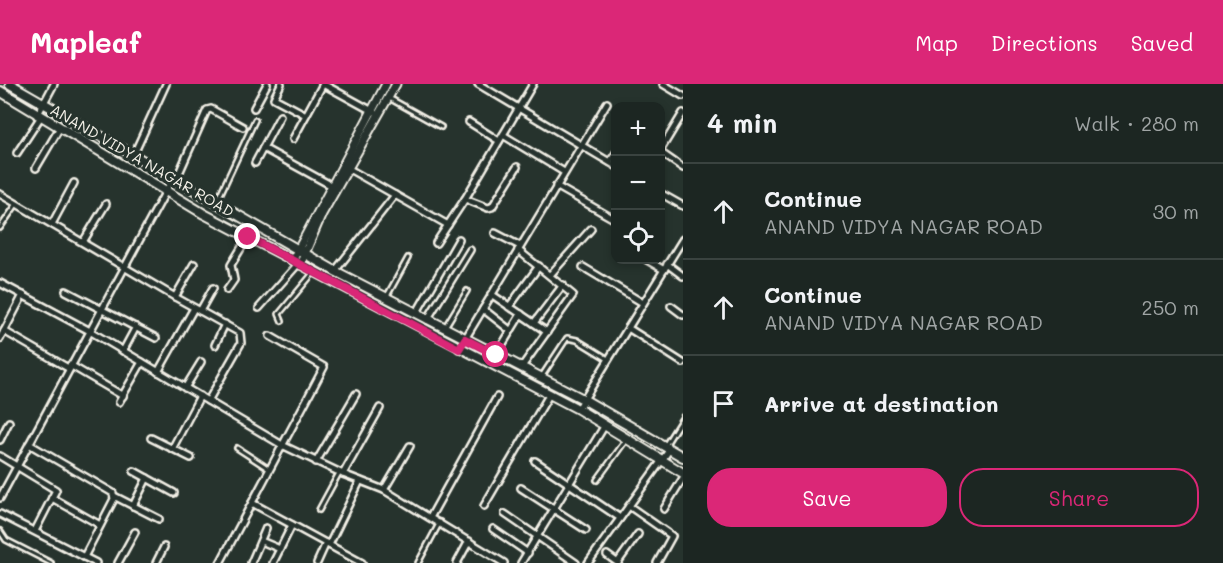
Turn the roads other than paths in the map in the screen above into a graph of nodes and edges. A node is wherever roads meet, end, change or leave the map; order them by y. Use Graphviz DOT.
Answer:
graph roads {
  1 [pos="54,84"];
  2 [pos="166,84"];
  3 [pos="267,84"];
  4 [pos="281,84"];
  5 [pos="323,84"];
  6 [pos="386,84"];
  7 [pos="396,84"];
  8 [pos="478,84"];
  9 [pos="533,84"];
  10 [pos="13,85"];
  11 [pos="665,85"];
  12 [pos="0,91"];
  13 [pos="683,96"];
  14 [pos="388,98"];
  15 [pos="607,103"];
  16 [pos="43,105"];
  17 [pos="254,108"];
  18 [pos="520,108"];
  19 [pos="375,113"];
  20 [pos="683,113"];
  21 [pos="306,115"];
  22 [pos="280,116"];
  23 [pos="39,117"];
  24 [pos="255,120"];
  25 [pos="469,122"];
  26 [pos="243,127"];
  27 [pos="441,127"];
  28 [pos="59,129"];
  29 [pos="503,135"];
  30 [pos="293,139"];
  31 [pos="499,141"];
  32 [pos="665,144"];
  33 [pos="581,145"];
  34 [pos="263,148"];
  35 [pos="17,153"];
  36 [pos="665,155"];
  37 [pos="133,156"];
  38 [pos="255,163"];
  39 [pos="611,163"];
  40 [pos="517,167"];
  41 [pos="36,168"];
  42 [pos="683,168"];
  43 [pos="349,169"];
  44 [pos="564,172"];
  45 [pos="174,179"];
  46 [pos="74,183"];
  47 [pos="556,186"];
  48 [pos="334,187"];
  49 [pos="165,192"];
  50 [pos="0,194"];
  51 [pos="395,195"];
  52 [pos="665,195"];
  53 [pos="465,199"];
  54 [pos="216,203"];
  55 [pos="16,204"];
  56 [pos="106,204"];
  57 [pos="683,206"];
  58 [pos="611,217"];
  59 [pos="52,224"];
  60 [pos="448,225"];
  61 [pos="0,228"];
  62 [pos="591,229"];
  63 [pos="495,232"];
  64 [pos="248,237"];
  65 [pos="459,239"];
  66 [pos="683,239"];
  67 [pos="83,242"];
  68 [pos="436,243"];
  69 [pos="519,248"];
  70 [pos="681,249"];
  71 [pos="302,250"];
  72 [pos="470,250"];
  73 [pos="408,258"];
  74 [pos="296,263"];
  75 [pos="194,264"];
  76 [pos="658,264"];
  77 [pos="124,266"];
  78 [pos="539,266"];
  79 [pos="583,267"];
  80 [pos="666,267"];
  81 [pos="314,272"];
  82 [pos="335,272"];
  83 [pos="550,275"];
  84 [pos="683,276"];
  85 [pos="0,283"];
  86 [pos="563,285"];
  87 [pos="213,288"];
  88 [pos="227,290"];
  89 [pos="66,291"];
  90 [pos="468,291"];
  91 [pos="491,294"];
  92 [pos="22,295"];
  93 [pos="175,297"];
  94 [pos="386,298"];
  95 [pos="643,303"];
  96 [pos="509,306"];
  97 [pos="671,306"];
  98 [pos="194,308"];
  99 [pos="259,308"];
  100 [pos="483,309"];
  101 [pos="100,310"];
  102 [pos="200,311"];
  103 [pos="416,314"];
  104 [pos="521,314"];
  105 [pos="683,315"];
  106 [pos="427,320"];
  107 [pos="282,321"];
  108 [pos="534,323"];
  109 [pos="225,324"];
  110 [pos="136,327"];
  111 [pos="444,328"];
  112 [pos="628,328"];
  113 [pos="88,330"];
  114 [pos="4,331"];
  115 [pos="511,331"];
  116 [pos="548,332"];
  117 [pos="270,336"];
  118 [pos="156,338"];
  119 [pos="0,339"];
  120 [pos="465,339"];
  121 [pos="214,345"];
  122 [pos="459,349"];
  123 [pos="123,351"];
  124 [pos="496,355"];
  125 [pos="608,359"];
  126 [pos="142,362"];
  127 [pos="201,362"];
  128 [pos="683,363"];
  129 [pos="69,367"];
  130 [pos="521,368"];
  131 [pos="158,372"];
  132 [pos="541,378"];
  133 [pos="185,388"];
  134 [pos="356,394"];
  135 [pos="549,395"];
  136 [pos="123,396"];
  137 [pos="200,396"];
  138 [pos="497,397"];
  139 [pos="583,399"];
  140 [pos="208,401"];
  141 [pos="119,402"];
  142 [pos="380,408"];
  143 [pos="578,409"];
  144 [pos="683,417"];
  145 [pos="9,422"];
  146 [pos="605,425"];
  147 [pos="151,438"];
  148 [pos="627,439"];
  149 [pos="0,440"];
  150 [pos="28,444"];
  151 [pos="282,445"];
  152 [pos="410,446"];
  153 [pos="667,447"];
  154 [pos="172,448"];
  155 [pos="237,448"];
  156 [pos="0,456"];
  157 [pos="683,457"];
  158 [pos="191,458"];
  159 [pos="662,460"];
  160 [pos="535,461"];
  161 [pos="316,462"];
  162 [pos="16,466"];
  163 [pos="269,470"];
  164 [pos="134,471"];
  165 [pos="683,473"];
  166 [pos="341,474"];
  167 [pos="147,478"];
  168 [pos="683,478"];
  169 [pos="597,480"];
  170 [pos="360,481"];
  171 [pos="570,483"];
  172 [pos="521,488"];
  173 [pos="384,490"];
  174 [pos="174,493"];
  175 [pos="114,496"];
  176 [pos="0,498"];
  177 [pos="52,498"];
  178 [pos="252,503"];
  179 [pos="133,506"];
  180 [pos="629,506"];
  181 [pos="484,507"];
  182 [pos="664,509"];
  183 [pos="319,510"];
  184 [pos="554,510"];
  185 [pos="0,514"];
  186 [pos="505,514"];
  187 [pos="431,516"];
  188 [pos="620,518"];
  189 [pos="159,519"];
  190 [pos="440,522"];
  191 [pos="100,525"];
  192 [pos="292,525"];
  193 [pos="266,528"];
  194 [pos="493,529"];
  195 [pos="586,530"];
  196 [pos="0,531"];
  197 [pos="34,531"];
  198 [pos="135,532"];
  199 [pos="638,534"];
  200 [pos="537,537"];
  201 [pos="261,541"];
  202 [pos="469,541"];
  203 [pos="327,544"];
  204 [pos="164,547"];
  205 [pos="280,549"];
  206 [pos="528,553"];
  207 [pos="607,555"];
  208 [pos="84,557"];
  209 [pos="352,561"];
  210 [pos="495,561"];
  211 [pos="51,563"];
  212 [pos="96,563"];
  213 [pos="118,563"];
  214 [pos="156,563"];
  215 [pos="220,563"];
  216 [pos="251,563"];
  217 [pos="273,563"];
  218 [pos="317,563"];
  219 [pos="362,563"];
  220 [pos="418,563"];
  221 [pos="457,563"];
  222 [pos="504,563"];
  223 [pos="521,563"];
  224 [pos="576,563"];
  225 [pos="588,563"];
  226 [pos="618,563"];
  227 [pos="657,563"];
  1 -- 16 [label="street"];
  2 -- 37 [label="street"];
  3 -- 17 [label="street"];
  4 -- 21 [label="street"];
  5 -- 19 [label="street"];
  5 -- 21 [label="street"];
  6 -- 19 [label="street"];
  7 -- 14 [label="street"];
  8 -- 18 [label="street"];
  9 -- 18 [label="street"];
  10 -- 16 [label="main road, ANAND VIDYA NAGAR ROAD"];
  11 -- 13 [label="street"];
  12 -- 23 [label="main road, ANAND VIDYA NAGAR ROAD"];
  14 -- 19 [label="street"];
  14 -- 27 [label="lane"];
  15 -- 33 [label="street"];
  16 -- 23 [label="street"];
  16 -- 37 [label="main road, ANAND VIDYA NAGAR ROAD"];
  18 -- 29 [label="street"];
  18 -- 33 [label="street"];
  19 -- 43 [label="street"];
  19 -- 48 [label="street"];
  20 -- 32 [label="street"];
  21 -- 30 [label="street"];
  22 -- 34 [label="street"];
  23 -- 28 [label="main road, ANAND VIDYA NAGAR ROAD"];
  23 -- 35 [label="street"];
  24 -- 54 [label="lane"];
  25 -- 31 [label="street"];
  26 -- 45 [label="street"];
  28 -- 41 [label="street"];
  28 -- 49 [label="main road, ANAND VIDYA NAGAR ROAD"];
  29 -- 31 [label="street"];
  29 -- 44 [label="street"];
  31 -- 53 [label="street"];
  33 -- 39 [label="street"];
  33 -- 44 [label="street"];
  34 -- 38 [label="street"];
  34 -- 48 [label="street"];
  36 -- 42 [label="street"];
  37 -- 45 [label="main road, ANAND VIDYA NAGAR ROAD"];
  40 -- 53 [label="street"];
  43 -- 48 [label="street"];
  43 -- 51 [label="street"];
  44 -- 47 [label="street"];
  45 -- 49 [label="street"];
  45 -- 54 [label="main road, ANAND VIDYA NAGAR ROAD"];
  46 -- 59 [label="street"];
  47 -- 58 [label="street"];
  47 -- 69 [label="street"];
  48 -- 71 [label="street"];
  49 -- 64 [label="main road, ANAND VIDYA NAGAR ROAD"];
  49 -- 77 [label="street"];
  50 -- 55 [label="street"];
  51 -- 60 [label="street"];
  51 -- 82 [label="street"];
  52 -- 57 [label="street"];
  53 -- 60 [label="street"];
  54 -- 71 [label="main road, ANAND VIDYA NAGAR ROAD"];
  55 -- 59 [label="street"];
  55 -- 61 [label="lane"];
  56 -- 67 [label="street"];
  59 -- 67 [label="street"];
  60 -- 68 [label="street"];
  62 -- 83 [label="street"];
  63 -- 69 [label="street"];
  64 -- 74 [label="main road, ANAND VIDYA NAGAR ROAD"];
  64 -- 88 [label="street"];
  65 -- 103 [label="street"];
  66 -- 70 [label="street"];
  67 -- 77 [label="street"];
  69 -- 78 [label="street"];
  69 -- 91 [label="street"];
  70 -- 80 [label="street"];
  71 -- 74 [label="street"];
  71 -- 82 [label="main road, ANAND VIDYA NAGAR ROAD"];
  72 -- 106 [label="street"];
  73 -- 94 [label="lane"];
  74 -- 81 [label="main road, ANAND VIDYA NAGAR ROAD"];
  74 -- 99 [label="street"];
  75 -- 93 [label="street"];
  76 -- 80 [label="street"];
  77 -- 93 [label="street"];
  77 -- 101 [label="street"];
  78 -- 83 [label="street"];
  78 -- 96 [label="street"];
  79 -- 95 [label="street"];
  80 -- 84 [label="street"];
  80 -- 95 [label="street"];
  81 -- 107 [label="lane"];
  81 -- 122 [label="main road, ANAND VIDYA NAGAR ROAD"];
  82 -- 94 [label="main road, ANAND VIDYA NAGAR ROAD"];
  83 -- 86 [label="street"];
  85 -- 92 [label="street"];
  86 -- 108 [label="street"];
  86 -- 116 [label="street"];
  87 -- 102 [label="street"];
  89 -- 101 [label="street"];
  90 -- 111 [label="lane"];
  91 -- 96 [label="street"];
  91 -- 100 [label="street"];
  92 -- 113 [label="street"];
  92 -- 114 [label="street"];
  93 -- 98 [label="street"];
  94 -- 103 [label="main road, ANAND VIDYA NAGAR ROAD"];
  95 -- 112 [label="street"];
  96 -- 104 [label="street"];
  97 -- 105 [label="street"];
  98 -- 102 [label="street"];
  98 -- 131 [label="street"];
  100 -- 115 [label="street"];
  100 -- 120 [label="street"];
  101 -- 110 [label="street"];
  101 -- 113 [label="street"];
  102 -- 109 [label="street"];
  103 -- 106 [label="main road, ANAND VIDYA NAGAR ROAD"];
  104 -- 108 [label="street"];
  104 -- 115 [label="street"];
  106 -- 111 [label="main road, ANAND VIDYA NAGAR ROAD"];
  108 -- 116 [label="street"];
  109 -- 121 [label="street"];
  109 -- 140 [label="street"];
  110 -- 118 [label="street"];
  110 -- 123 [label="street"];
  111 -- 120 [label="main road, ANAND VIDYA NAGAR ROAD"];
  112 -- 125 [label="street"];
  112 -- 128 [label="street"];
  113 -- 123 [label="street"];
  113 -- 129 [label="street"];
  114 -- 119 [label="street"];
  114 -- 129 [label="street"];
  115 -- 124 [label="street"];
  116 -- 130 [label="street"];
  117 -- 151 [label="street"];
  120 -- 122 [label="street"];
  120 -- 124 [label="main road, ANAND VIDYA NAGAR ROAD"];
  122 -- 135 [label="main road, ANAND VIDYA NAGAR ROAD"];
  123 -- 126 [label="street"];
  124 -- 130 [label="main road, ANAND VIDYA NAGAR ROAD"];
  125 -- 132 [label="lane"];
  125 -- 139 [label="street"];
  126 -- 131 [label="street"];
  126 -- 136 [label="street"];
  127 -- 133 [label="street"];
  129 -- 136 [label="street"];
  129 -- 150 [label="street"];
  130 -- 132 [label="main road, ANAND VIDYA NAGAR ROAD"];
  131 -- 133 [label="street"];
  132 -- 139 [label="main road, ANAND VIDYA NAGAR ROAD"];
  133 -- 137 [label="street"];
  134 -- 161 [label="street"];
  135 -- 143 [label="main road, ANAND VIDYA NAGAR ROAD"];
  135 -- 181 [label="street"];
  136 -- 141 [label="street"];
  137 -- 140 [label="street"];
  137 -- 154 [label="street"];
  138 -- 187 [label="street"];
  139 -- 143 [label="street"];
  139 -- 153 [label="main road, ANAND VIDYA NAGAR ROAD"];
  140 -- 151 [label="street"];
  142 -- 166 [label="street"];
  143 -- 146 [label="main road, ANAND VIDYA NAGAR ROAD"];
  144 -- 153 [label="lane"];
  145 -- 149 [label="street"];
  146 -- 148 [label="main road, ANAND VIDYA NAGAR ROAD"];
  146 -- 171 [label="street"];
  147 -- 154 [label="street"];
  148 -- 159 [label="main road, ANAND VIDYA NAGAR ROAD"];
  148 -- 169 [label="lane"];
  150 -- 162 [label="street"];
  150 -- 175 [label="street"];
  151 -- 161 [label="street"];
  151 -- 163 [label="street"];
  152 -- 173 [label="street"];
  153 -- 157 [label="main road, ANAND VIDYA NAGAR ROAD"];
  153 -- 159 [label="street"];
  154 -- 158 [label="street"];
  155 -- 163 [label="lane"];
  156 -- 162 [label="street"];
  159 -- 165 [label="main road, ANAND VIDYA NAGAR ROAD"];
  159 -- 180 [label="street"];
  160 -- 171 [label="street"];
  161 -- 166 [label="street"];
  162 -- 176 [label="street"];
  162 -- 177 [label="street"];
  163 -- 178 [label="street"];
  164 -- 167 [label="street"];
  166 -- 170 [label="street"];
  166 -- 183 [label="lane"];
  167 -- 174 [label="street"];
  167 -- 179 [label="street"];
  168 -- 182 [label="street"];
  170 -- 173 [label="street"];
  170 -- 203 [label="street"];
  171 -- 184 [label="street"];
  171 -- 188 [label="street"];
  172 -- 184 [label="street"];
  173 -- 187 [label="street"];
  175 -- 179 [label="street"];
  175 -- 191 [label="street"];
  177 -- 191 [label="street"];
  177 -- 197 [label="street"];
  178 -- 192 [label="street"];
  178 -- 215 [label="street"];
  179 -- 189 [label="street"];
  180 -- 188 [label="street"];
  180 -- 227 [label="street"];
  184 -- 195 [label="street"];
  184 -- 200 [label="street"];
  185 -- 197 [label="street"];
  186 -- 200 [label="street"];
  187 -- 190 [label="street"];
  188 -- 225 [label="street"];
  190 -- 202 [label="street"];
  190 -- 220 [label="lane"];
  191 -- 208 [label="street"];
  192 -- 203 [label="street"];
  192 -- 205 [label="street"];
  193 -- 201 [label="street"];
  194 -- 206 [label="street"];
  196 -- 211 [label="lane"];
  197 -- 208 [label="street"];
  198 -- 213 [label="street"];
  199 -- 226 [label="street"];
  200 -- 206 [label="street"];
  200 -- 224 [label="street"];
  201 -- 205 [label="street"];
  201 -- 216 [label="street"];
  202 -- 210 [label="street"];
  202 -- 221 [label="street"];
  203 -- 209 [label="street"];
  203 -- 218 [label="street"];
  204 -- 214 [label="street"];
  205 -- 217 [label="street"];
  206 -- 223 [label="street"];
  207 -- 226 [label="street"];
  208 -- 212 [label="street"];
  209 -- 219 [label="street"];
  210 -- 222 [label="street"];
}
